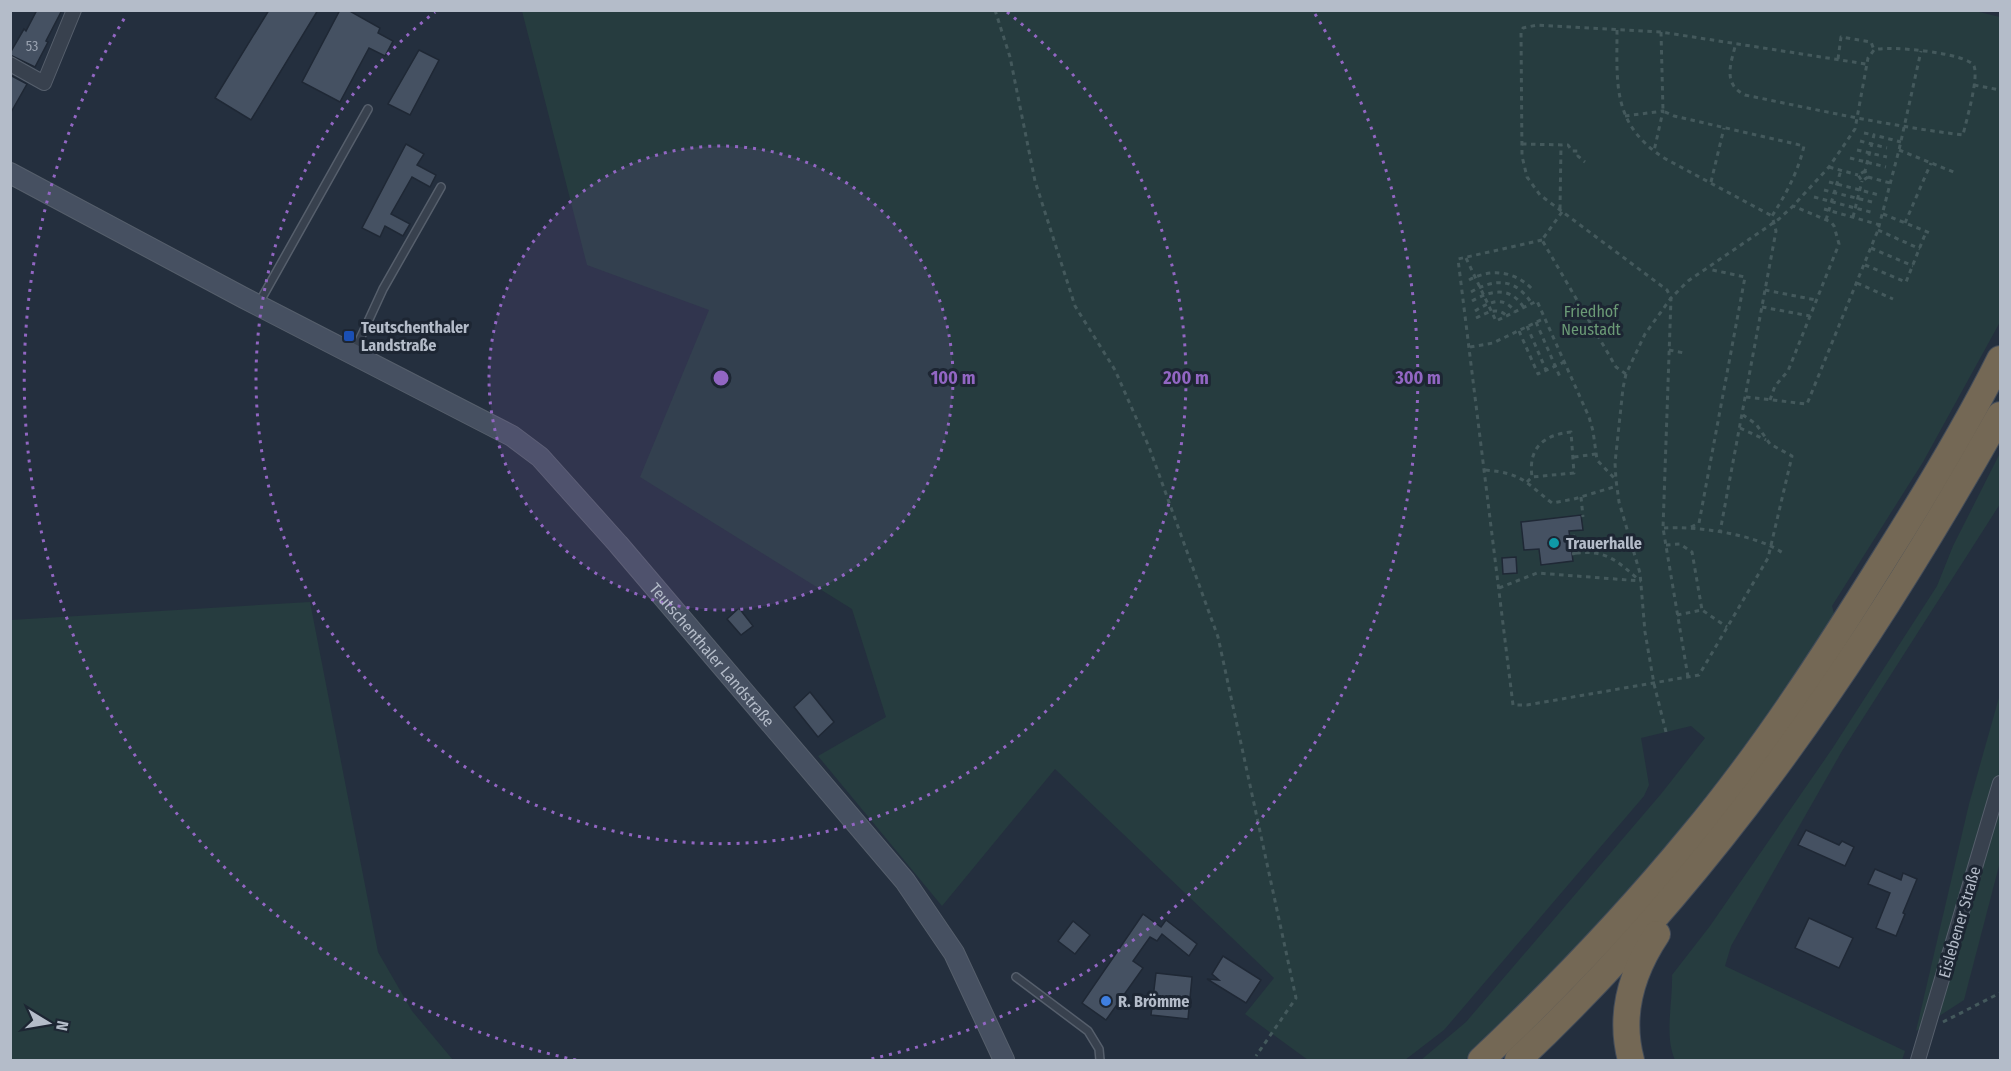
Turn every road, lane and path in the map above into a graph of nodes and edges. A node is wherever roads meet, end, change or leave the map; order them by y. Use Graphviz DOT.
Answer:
graph roads {
  1 [pos="74,10"];
  2 [pos="995,10"];
  3 [pos="1617,30"];
  4 [pos="1662,32"];
  5 [pos="1736,43"];
  6 [pos="1874,50"];
  7 [pos="1921,51"];
  8 [pos="1838,59"];
  9 [pos="10,64"];
  10 [pos="1866,64"];
  11 [pos="1974,86"];
  12 [pos="2001,90"];
  13 [pos="368,109"];
  14 [pos="1663,111"];
  15 [pos="1625,116"];
  16 [pos="1858,119"];
  17 [pos="1724,128"];
  18 [pos="1904,128"];
  19 [pos="1864,133"];
  20 [pos="1874,135"];
  21 [pos="1860,141"];
  22 [pos="1901,142"];
  23 [pos="1521,144"];
  24 [pos="1871,144"];
  25 [pos="1561,145"];
  26 [pos="1887,148"];
  27 [pos="1857,150"];
  28 [pos="1899,150"];
  29 [pos="1654,151"];
  30 [pos="1869,153"];
  31 [pos="1850,158"];
  32 [pos="1887,158"];
  33 [pos="1585,162"];
  34 [pos="1867,162"];
  35 [pos="1931,163"];
  36 [pos="1829,166"];
  37 [pos="1886,167"];
  38 [pos="1841,170"];
  39 [pos="1864,171"];
  40 [pos="1956,172"];
  41 [pos="10,173"];
  42 [pos="1858,175"];
  43 [pos="1868,177"];
  44 [pos="1862,181"];
  45 [pos="1711,182"];
  46 [pos="1829,182"];
  47 [pos="1890,183"];
  48 [pos="1837,184"];
  49 [pos="441,188"];
  50 [pos="1824,190"];
  51 [pos="1860,190"];
  52 [pos="1834,193"];
  53 [pos="1879,195"];
  54 [pos="1814,197"];
  55 [pos="1857,199"];
  56 [pos="1832,202"];
  57 [pos="1876,204"];
  58 [pos="1793,206"];
  59 [pos="1855,208"];
  60 [pos="1824,209"];
  61 [pos="1562,211"];
  62 [pos="1829,211"];
  63 [pos="1874,213"];
  64 [pos="1883,214"];
  65 [pos="1772,216"];
  66 [pos="1853,217"];
  67 [pos="1826,220"];
  68 [pos="1774,223"];
  69 [pos="1905,223"];
  70 [pos="1880,225"];
  71 [pos="1878,230"];
  72 [pos="1542,240"];
  73 [pos="1871,248"];
  74 [pos="1920,249"];
  75 [pos="1466,258"];
  76 [pos="1865,265"];
  77 [pos="1913,266"];
  78 [pos="1706,268"];
  79 [pos="1475,277"];
  80 [pos="1469,280"];
  81 [pos="1857,283"];
  82 [pos="1480,287"];
  83 [pos="1532,289"];
  84 [pos="1765,290"];
  85 [pos="1471,292"];
  86 [pos="1484,294"];
  87 [pos="1671,298"];
  88 [pos="1893,299"];
  89 [pos="1816,300"];
  90 [pos="1472,301"];
  91 [pos="1488,303"];
  92 [pos="1532,304"];
  93 [pos="257,305"];
  94 [pos="1762,307"];
  95 [pos="1524,308"];
  96 [pos="1474,310"];
  97 [pos="1491,310"];
  98 [pos="1515,312"];
  99 [pos="1507,316"];
  100 [pos="1810,316"];
  101 [pos="1476,318"];
  102 [pos="1545,318"];
  103 [pos="1536,322"];
  104 [pos="1527,326"];
  105 [pos="1519,331"];
  106 [pos="1470,347"];
  107 [pos="1669,350"];
  108 [pos="1684,353"];
  109 [pos="352,354"];
  110 [pos="2001,358"];
  111 [pos="1564,362"];
  112 [pos="1555,366"];
  113 [pos="1546,370"];
  114 [pos="1626,375"];
  115 [pos="1560,377"];
  116 [pos="1746,397"];
  117 [pos="1770,400"];
  118 [pos="1743,415"];
  119 [pos="2001,415"];
  120 [pos="1740,428"];
  121 [pos="1766,440"];
  122 [pos="1596,454"];
  123 [pos="1573,457"];
  124 [pos="1485,470"];
  125 [pos="1532,477"];
  126 [pos="1616,480"];
  127 [pos="1527,482"];
  128 [pos="1617,486"];
  129 [pos="1581,497"];
  130 [pos="1583,517"];
  131 [pos="1691,527"];
  132 [pos="1663,528"];
  133 [pos="1574,531"];
  134 [pos="1720,532"];
  135 [pos="1666,545"];
  136 [pos="1772,546"];
  137 [pos="1783,553"];
  138 [pos="1641,581"];
  139 [pos="1499,588"];
  140 [pos="1702,610"];
  141 [pos="1677,615"];
  142 [pos="1727,627"];
  143 [pos="1688,677"];
  144 [pos="1654,684"];
  145 [pos="1666,732"];
  146 [pos="2001,783"];
  147 [pos="1720,842"];
  148 [pos="1016,977"];
  149 [pos="2001,993"];
  150 [pos="1927,1032"];
  151 [pos="1256,1056"];
  152 [pos="1005,1060"];
  153 [pos="1100,1060"];
  154 [pos="1481,1060"];
  155 [pos="1518,1060"];
  156 [pos="1631,1060"];
  157 [pos="1918,1060"];
  1 -- 9 [label="street"];
  2 -- 151 [label="path"];
  3 -- 4 [label="path"];
  3 -- 15 [label="path"];
  3 -- 23 [label="path"];
  4 -- 5 [label="path"];
  4 -- 14 [label="path"];
  5 -- 8 [label="path"];
  5 -- 16 [label="path"];
  6 -- 7 [label="path"];
  6 -- 8 [label="path"];
  6 -- 10 [label="path"];
  7 -- 11 [label="path"];
  7 -- 18 [label="path"];
  8 -- 10 [label="path"];
  10 -- 16 [label="path"];
  11 -- 12 [label="path"];
  11 -- 18 [label="path"];
  13 -- 93 [label="lane"];
  14 -- 15 [label="path"];
  14 -- 17 [label="path"];
  14 -- 29 [label="path"];
  15 -- 29 [label="path"];
  16 -- 18 [label="path"];
  16 -- 36 [label="path"];
  17 -- 45 [label="path"];
  17 -- 65 [label="path"];
  18 -- 22 [label="path"];
  19 -- 20 [label="path"];
  20 -- 22 [label="path"];
  20 -- 24 [label="path"];
  21 -- 24 [label="path"];
  22 -- 28 [label="path"];
  23 -- 25 [label="path"];
  23 -- 61 [label="path"];
  24 -- 26 [label="path"];
  24 -- 30 [label="path"];
  25 -- 33 [label="path"];
  25 -- 61 [label="path"];
  27 -- 30 [label="path"];
  28 -- 35 [label="path"];
  28 -- 47 [label="path"];
  29 -- 45 [label="path"];
  30 -- 32 [label="path"];
  30 -- 34 [label="path"];
  31 -- 34 [label="path"];
  34 -- 37 [label="path"];
  34 -- 39 [label="path"];
  35 -- 40 [label="path"];
  35 -- 69 [label="path"];
  36 -- 38 [label="path"];
  36 -- 58 [label="path"];
  38 -- 42 [label="path"];
  38 -- 48 [label="path"];
  39 -- 42 [label="path"];
  39 -- 43 [label="path"];
  41 -- 93 [label="street, Teutschenthaler Landstraße"];
  42 -- 44 [label="path"];
  43 -- 44 [label="path"];
  43 -- 47 [label="path"];
  44 -- 51 [label="path"];
  45 -- 65 [label="path"];
  46 -- 48 [label="path"];
  47 -- 64 [label="path"];
  48 -- 51 [label="path"];
  48 -- 52 [label="path"];
  49 -- 109 [label="lane"];
  50 -- 52 [label="path"];
  51 -- 53 [label="path"];
  51 -- 55 [label="path"];
  52 -- 55 [label="path"];
  52 -- 56 [label="path"];
  54 -- 56 [label="path"];
  55 -- 57 [label="path"];
  55 -- 59 [label="path"];
  56 -- 59 [label="path"];
  56 -- 62 [label="path"];
  58 -- 67 [label="path"];
  58 -- 68 [label="path"];
  59 -- 63 [label="path"];
  59 -- 66 [label="path"];
  60 -- 62 [label="path"];
  61 -- 72 [label="path"];
  61 -- 87 [label="path"];
  62 -- 66 [label="path"];
  62 -- 67 [label="path"];
  64 -- 69 [label="path"];
  64 -- 70 [label="path"];
  65 -- 68 [label="path"];
  66 -- 70 [label="path"];
  67 -- 89 [label="path"];
  68 -- 78 [label="path"];
  68 -- 84 [label="path"];
  69 -- 74 [label="path"];
  70 -- 71 [label="path"];
  71 -- 73 [label="path"];
  71 -- 74 [label="path"];
  72 -- 75 [label="path"];
  72 -- 114 [label="path"];
  73 -- 76 [label="path"];
  73 -- 77 [label="path"];
  74 -- 77 [label="path"];
  75 -- 79 [label="path"];
  75 -- 106 [label="path"];
  76 -- 77 [label="path"];
  76 -- 81 [label="path"];
  78 -- 87 [label="path"];
  78 -- 131 [label="path"];
  79 -- 80 [label="path"];
  79 -- 82 [label="path"];
  79 -- 83 [label="path"];
  81 -- 88 [label="path"];
  81 -- 117 [label="path"];
  82 -- 85 [label="path"];
  82 -- 86 [label="path"];
  82 -- 92 [label="path"];
  84 -- 89 [label="path"];
  84 -- 94 [label="path"];
  86 -- 90 [label="path"];
  86 -- 91 [label="path"];
  86 -- 95 [label="path"];
  87 -- 107 [label="path"];
  87 -- 114 [label="path"];
  89 -- 100 [label="path"];
  91 -- 96 [label="path"];
  91 -- 97 [label="path"];
  91 -- 98 [label="path"];
  92 -- 95 [label="path"];
  92 -- 102 [label="path"];
  93 -- 109 [label="street, Teutschenthaler Landstraße"];
  94 -- 100 [label="path"];
  94 -- 116 [label="path"];
  95 -- 98 [label="path"];
  97 -- 99 [label="path"];
  97 -- 99 [label="path"];
  97 -- 101 [label="path"];
  98 -- 99 [label="path"];
  100 -- 117 [label="path"];
  102 -- 103 [label="path"];
  102 -- 111 [label="path"];
  103 -- 104 [label="path"];
  103 -- 112 [label="path"];
  104 -- 105 [label="path"];
  104 -- 113 [label="path"];
  105 -- 106 [label="path"];
  105 -- 113 [label="path"];
  106 -- 124 [label="path"];
  107 -- 108 [label="path"];
  107 -- 132 [label="path"];
  109 -- 152 [label="street, Teutschenthaler Landstraße"];
  110 -- 154 [label="highway"];
  111 -- 112 [label="path"];
  111 -- 122 [label="path"];
  112 -- 113 [label="path"];
  112 -- 115 [label="path"];
  114 -- 126 [label="path"];
  116 -- 117 [label="path"];
  116 -- 118 [label="path"];
  118 -- 120 [label="path"];
  118 -- 121 [label="path"];
  119 -- 147 [label="highway"];
  120 -- 121 [label="path"];
  120 -- 134 [label="path"];
  121 -- 136 [label="path"];
  122 -- 123 [label="path"];
  122 -- 126 [label="path"];
  123 -- 125 [label="path"];
  123 -- 125 [label="path"];
  124 -- 127 [label="path"];
  124 -- 139 [label="path"];
  125 -- 127 [label="path"];
  126 -- 128 [label="path"];
  127 -- 129 [label="path"];
  128 -- 129 [label="path"];
  128 -- 138 [label="path"];
  129 -- 130 [label="path"];
  131 -- 132 [label="path"];
  131 -- 134 [label="path"];
  132 -- 135 [label="path"];
  133 -- 138 [label="path"];
  134 -- 136 [label="path"];
  135 -- 140 [label="path"];
  135 -- 141 [label="path"];
  136 -- 137 [label="path"];
  136 -- 142 [label="path"];
  138 -- 139 [label="path"];
  138 -- 144 [label="path"];
  139 -- 144 [label="path"];
  140 -- 141 [label="path"];
  140 -- 142 [label="path"];
  141 -- 143 [label="path"];
  142 -- 143 [label="path"];
  143 -- 144 [label="path"];
  144 -- 145 [label="path"];
  146 -- 150 [label="street, Eislebener Straße"];
  147 -- 155 [label="highway"];
  147 -- 156 [label="highway"];
  148 -- 153 [label="lane"];
  149 -- 150 [label="path"];
  150 -- 157 [label="street, Eislebener Straße"];
}
